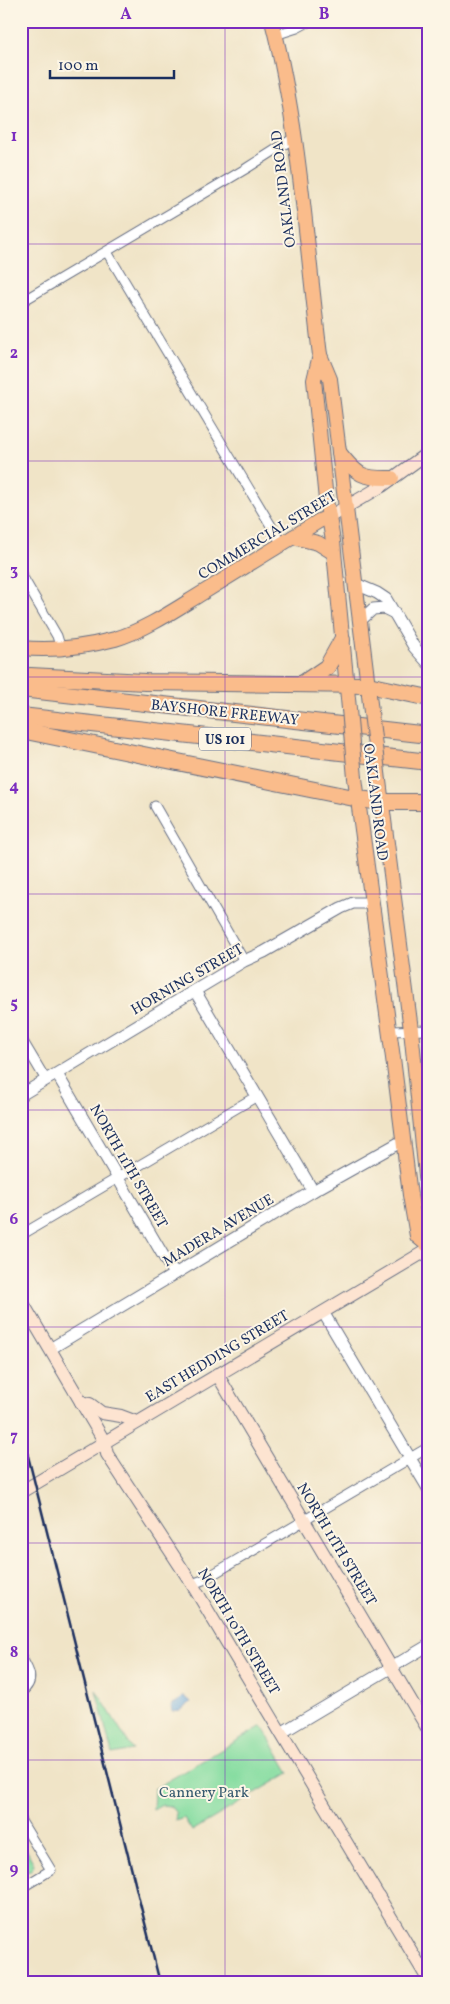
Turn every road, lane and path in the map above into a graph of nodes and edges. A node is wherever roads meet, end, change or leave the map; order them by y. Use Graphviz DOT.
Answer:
graph roads {
  1 [pos="310,21"];
  2 [pos="274,28"];
  3 [pos="294,138"];
  4 [pos="107,252"];
  5 [pos="21,302"];
  6 [pos="320,355"];
  7 [pos="338,452"];
  8 [pos="429,452"];
  9 [pos="392,478"];
  10 [pos="346,507"];
  11 [pos="329,517"];
  12 [pos="287,540"];
  13 [pos="334,553"];
  14 [pos="21,574"];
  15 [pos="356,584"];
  16 [pos="394,612"];
  17 [pos="361,620"];
  18 [pos="342,640"];
  19 [pos="21,648"];
  20 [pos="60,648"];
  21 [pos="429,664"];
  22 [pos="21,680"];
  23 [pos="302,684"];
  24 [pos="347,689"];
  25 [pos="21,690"];
  26 [pos="369,690"];
  27 [pos="429,698"];
  28 [pos="21,716"];
  29 [pos="21,730"];
  30 [pos="429,735"];
  31 [pos="429,762"];
  32 [pos="359,799"];
  33 [pos="382,802"];
  34 [pos="429,802"];
  35 [pos="155,806"];
  36 [pos="373,903"];
  37 [pos="244,961"];
  38 [pos="195,991"];
  39 [pos="411,1030"];
  40 [pos="429,1030"];
  41 [pos="389,1031"];
  42 [pos="21,1038"];
  43 [pos="57,1074"];
  44 [pos="46,1080"];
  45 [pos="21,1095"];
  46 [pos="257,1096"];
  47 [pos="404,1140"];
  48 [pos="427,1164"];
  49 [pos="117,1178"];
  50 [pos="313,1191"];
  51 [pos="429,1204"];
  52 [pos="21,1236"];
  53 [pos="429,1248"];
  54 [pos="174,1274"];
  55 [pos="21,1300"];
  56 [pos="322,1312"];
  57 [pos="50,1349"];
  58 [pos="217,1374"];
  59 [pos="81,1402"];
  60 [pos="137,1422"];
  61 [pos="104,1441"];
  62 [pos="429,1447"];
  63 [pos="410,1458"];
  64 [pos="429,1490"];
  65 [pos="21,1492"];
  66 [pos="304,1520"];
  67 [pos="192,1584"];
  68 [pos="429,1645"];
  69 [pos="21,1658"];
  70 [pos="390,1668"];
  71 [pos="21,1692"];
  72 [pos="429,1731"];
  73 [pos="281,1733"];
  74 [pos="21,1821"];
  75 [pos="21,1888"];
  76 [pos="429,1981"];
  1 -- 2 [label="street"];
  2 -- 3 [label="main road, OAKLAND ROAD"];
  3 -- 4 [label="street"];
  3 -- 6 [label="main road, OAKLAND ROAD"];
  4 -- 5 [label="street"];
  4 -- 12 [label="street"];
  6 -- 7 [label="main road, OAKLAND ROAD"];
  6 -- 11 [label="main road, OAKLAND ROAD"];
  7 -- 9 [label="main road"];
  7 -- 10 [label="main road, OAKLAND ROAD"];
  8 -- 9 [label="main road, COMMERCIAL STREET"];
  9 -- 10 [label="main road, COMMERCIAL STREET"];
  10 -- 11 [label="main road, COMMERCIAL STREET"];
  10 -- 15 [label="main road, OAKLAND ROAD"];
  11 -- 12 [label="main road, COMMERCIAL STREET"];
  11 -- 13 [label="main road, OAKLAND ROAD"];
  12 -- 13 [label="main road"];
  12 -- 20 [label="main road, COMMERCIAL STREET"];
  13 -- 18 [label="main road, OAKLAND ROAD"];
  14 -- 20 [label="street"];
  15 -- 16 [label="street"];
  15 -- 17 [label="main road, OAKLAND ROAD"];
  16 -- 17 [label="street"];
  16 -- 21 [label="street"];
  17 -- 26 [label="main road, OAKLAND ROAD"];
  18 -- 23 [label="highway"];
  18 -- 24 [label="main road, OAKLAND ROAD"];
  19 -- 20 [label="main road, COMMERCIAL STREET"];
  22 -- 23 [label="highway"];
  23 -- 24 [label="highway"];
  24 -- 26 [label="highway"];
  24 -- 32 [label="main road, OAKLAND ROAD, bridge"];
  25 -- 30 [label="highway, BAYSHORE FREEWAY / US 101"];
  26 -- 27 [label="highway"];
  26 -- 33 [label="main road, OAKLAND ROAD, bridge"];
  28 -- 31 [label="highway, BAYSHORE FREEWAY / US 101"];
  29 -- 32 [label="highway"];
  32 -- 33 [label="highway"];
  32 -- 36 [label="main road, OAKLAND ROAD"];
  33 -- 34 [label="highway"];
  33 -- 39 [label="main road, OAKLAND ROAD"];
  35 -- 37 [label="street"];
  36 -- 37 [label="street, HORNING STREET"];
  36 -- 41 [label="main road, OAKLAND ROAD"];
  37 -- 38 [label="street, HORNING STREET"];
  38 -- 43 [label="street, HORNING STREET"];
  38 -- 46 [label="street"];
  39 -- 40 [label="street"];
  39 -- 41 [label="street"];
  39 -- 48 [label="main road, OAKLAND ROAD"];
  41 -- 47 [label="main road, OAKLAND ROAD"];
  42 -- 44 [label="street"];
  43 -- 44 [label="street, HORNING STREET"];
  43 -- 49 [label="street, NORTH 11TH STREET"];
  44 -- 45 [label="street, HORNING STREET"];
  46 -- 49 [label="street"];
  46 -- 50 [label="street"];
  47 -- 50 [label="street, MADERA AVENUE"];
  47 -- 53 [label="main road, OAKLAND ROAD"];
  48 -- 51 [label="main road, OAKLAND ROAD"];
  49 -- 52 [label="street"];
  49 -- 54 [label="street, NORTH 11TH STREET"];
  50 -- 54 [label="street, MADERA AVENUE"];
  53 -- 56 [label="main road, EAST HEDDING STREET"];
  54 -- 57 [label="street, MADERA AVENUE"];
  55 -- 57 [label="main road, NORTH 10TH STREET"];
  56 -- 58 [label="main road, EAST HEDDING STREET"];
  56 -- 63 [label="street"];
  57 -- 59 [label="main road, NORTH 10TH STREET"];
  58 -- 60 [label="main road, EAST HEDDING STREET"];
  58 -- 66 [label="main road, NORTH 11TH STREET"];
  59 -- 60 [label="main road"];
  59 -- 61 [label="main road, NORTH 10TH STREET"];
  60 -- 61 [label="main road, EAST HEDDING STREET"];
  61 -- 65 [label="main road, EAST HEDDING STREET"];
  61 -- 67 [label="main road, NORTH 10TH STREET"];
  62 -- 63 [label="street"];
  63 -- 64 [label="street"];
  63 -- 66 [label="street"];
  66 -- 67 [label="street"];
  66 -- 70 [label="main road, NORTH 11TH STREET"];
  67 -- 73 [label="main road, NORTH 10TH STREET"];
  68 -- 70 [label="street"];
  69 -- 71 [label="street"];
  70 -- 72 [label="main road, NORTH 11TH STREET"];
  70 -- 73 [label="street"];
  73 -- 76 [label="main road, NORTH 10TH STREET"];
  74 -- 75 [label="street"];
}
